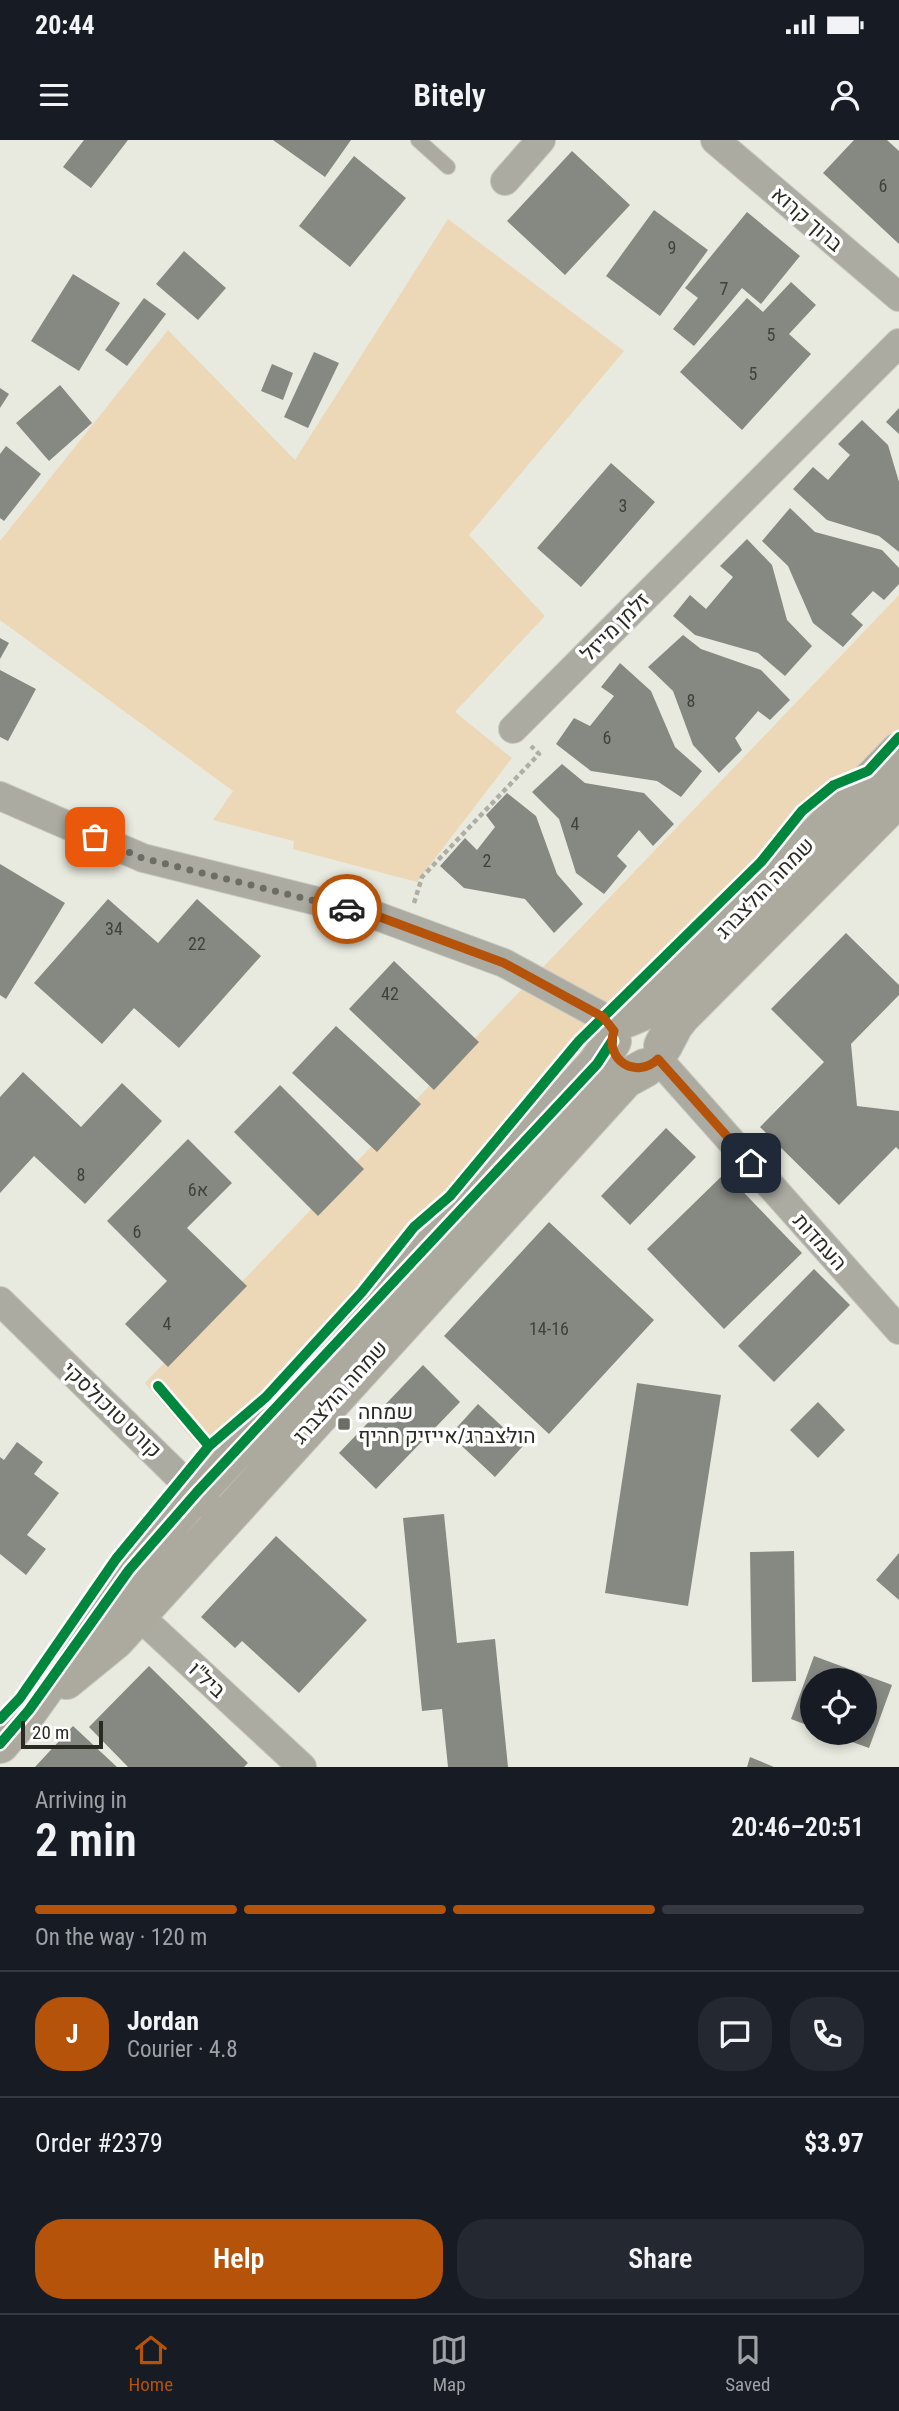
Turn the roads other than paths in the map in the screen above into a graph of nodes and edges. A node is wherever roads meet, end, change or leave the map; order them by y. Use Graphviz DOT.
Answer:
graph roads {
  1 [pos="418,140"];
  2 [pos="541,140"];
  3 [pos="715,140"];
  4 [pos="448,167"];
  5 [pos="505,181"];
  6 [pos="899,297"];
  7 [pos="899,343"];
  8 [pos="513,729"];
  9 [pos="899,752"];
  10 [pos="0,796"];
  11 [pos="899,797"];
  12 [pos="616,1026"];
  13 [pos="655,1058"];
  14 [pos="0,1301"];
  15 [pos="899,1330"];
  16 [pos="197,1492"];
  17 [pos="223,1521"];
  18 [pos="125,1604"];
  19 [pos="0,1744"];
  20 [pos="302,1767"];
  1 -- 4 [label="lane"];
  2 -- 5 [label="street"];
  3 -- 6 [label="street, ברוך קרוא"];
  7 -- 8 [label="street, זלמן מייזל"];
  9 -- 12 [label="street, שמחה הולצברג"];
  10 -- 12 [label="street"];
  11 -- 13 [label="street, שמחה הולצברג"];
  12 -- 13 [label="street"];
  12 -- 16 [label="street, שמחה הולצברג"];
  13 -- 15 [label="street, העמדות"];
  13 -- 17 [label="street, שמחה הולצברג"];
  14 -- 16 [label="street, קורט טוכולסקי"];
  16 -- 17 [label="street, קורט טוכולסקי"];
  16 -- 18 [label="street, שמחה הולצברג"];
  17 -- 18 [label="street, שמחה הולצברג"];
  18 -- 19 [label="street, שמחה הולצברג"];
  18 -- 20 [label="street, ביל\"ו"];
}
